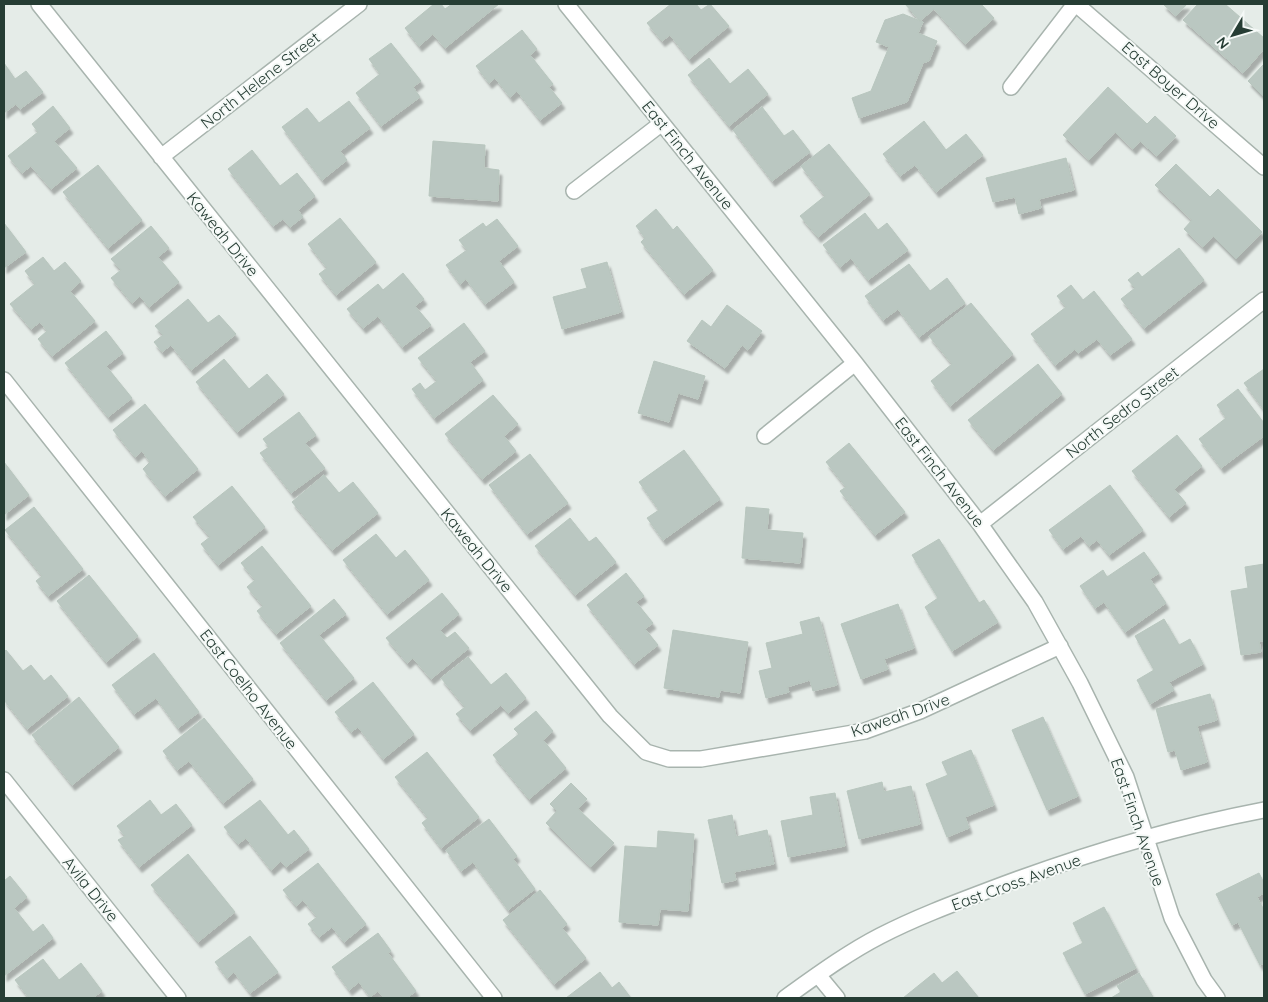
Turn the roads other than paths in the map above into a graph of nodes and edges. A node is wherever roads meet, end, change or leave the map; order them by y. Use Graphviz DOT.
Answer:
graph roads {
  1 [pos="39,4"];
  2 [pos="359,4"];
  3 [pos="566,4"];
  4 [pos="1076,4"];
  5 [pos="1011,87"];
  6 [pos="662,123"];
  7 [pos="161,157"];
  8 [pos="1264,167"];
  9 [pos="574,192"];
  10 [pos="1264,300"];
  11 [pos="855,363"];
  12 [pos="4,380"];
  13 [pos="764,436"];
  14 [pos="980,524"];
  15 [pos="1060,646"];
  16 [pos="4,780"];
  17 [pos="1264,810"];
  18 [pos="1147,837"];
  19 [pos="818,975"];
  20 [pos="489,996"];
  21 [pos="178,998"];
  22 [pos="786,998"];
  23 [pos="837,998"];
  24 [pos="1217,998"];
  1 -- 7 [label="street, Kaweah Drive"];
  2 -- 7 [label="street, North Helene Street"];
  3 -- 6 [label="street, East Finch Avenue"];
  4 -- 5 [label="street, East Boyer Drive"];
  4 -- 8 [label="street, East Boyer Drive"];
  6 -- 9 [label="street"];
  6 -- 11 [label="street, East Finch Avenue"];
  7 -- 15 [label="street, Kaweah Drive"];
  10 -- 14 [label="street, North Sedro Street"];
  11 -- 13 [label="street"];
  11 -- 14 [label="street, East Finch Avenue"];
  12 -- 20 [label="street, East Coelho Avenue"];
  14 -- 15 [label="street, East Finch Avenue"];
  15 -- 18 [label="street, East Finch Avenue"];
  16 -- 21 [label="street, Avila Drive"];
  17 -- 18 [label="street, East Cross Avenue"];
  18 -- 19 [label="street, East Cross Avenue"];
  18 -- 24 [label="street, East Finch Avenue"];
  19 -- 22 [label="street, East Cross Avenue"];
  19 -- 23 [label="street"];
}
